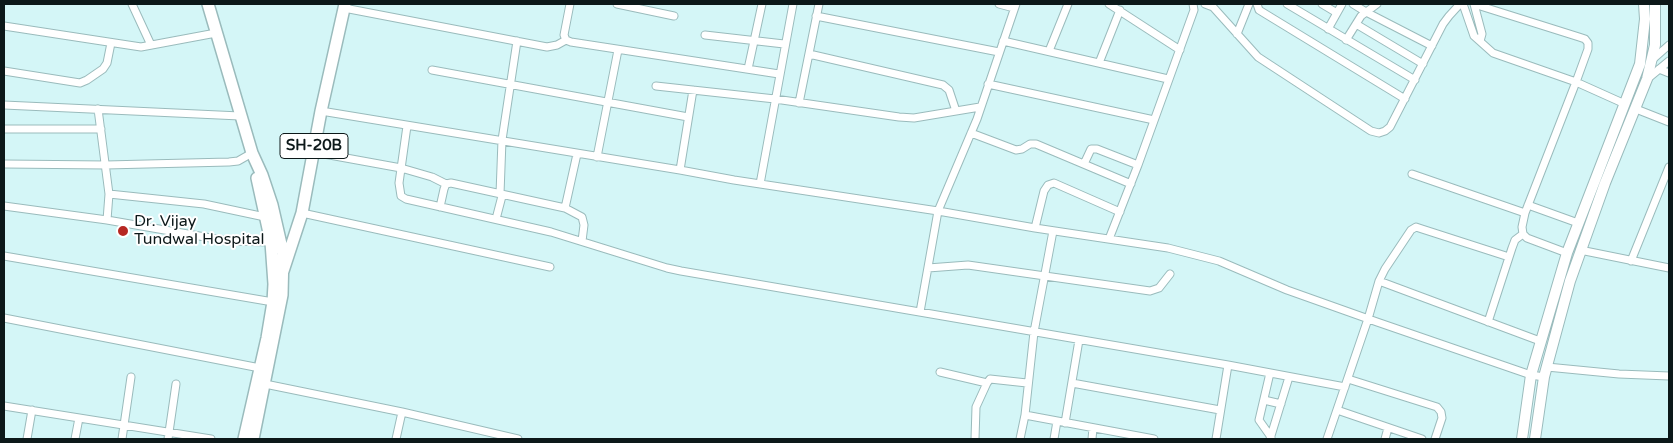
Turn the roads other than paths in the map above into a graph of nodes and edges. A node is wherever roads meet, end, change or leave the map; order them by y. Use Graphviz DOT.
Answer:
graph roads {
  1 [pos="132,4"];
  2 [pos="208,4"];
  3 [pos="570,4"];
  4 [pos="617,4"];
  5 [pos="762,4"];
  6 [pos="793,4"];
  7 [pos="819,4"];
  8 [pos="999,4"];
  9 [pos="1068,4"];
  10 [pos="1109,4"];
  11 [pos="1196,4"];
  12 [pos="1205,4"];
  13 [pos="1249,4"];
  14 [pos="1257,4"];
  15 [pos="1287,4"];
  16 [pos="1322,4"];
  17 [pos="1342,4"];
  18 [pos="1353,4"];
  19 [pos="1377,4"];
  20 [pos="1461,4"];
  21 [pos="1474,4"];
  22 [pos="1644,4"];
  23 [pos="1655,4"];
  24 [pos="345,6"];
  25 [pos="1015,6"];
  26 [pos="1120,10"];
  27 [pos="1366,12"];
  28 [pos="1337,13"];
  29 [pos="674,16"];
  30 [pos="816,16"];
  31 [pos="1356,24"];
  32 [pos="4,26"];
  33 [pos="1328,29"];
  34 [pos="216,33"];
  35 [pos="1236,34"];
  36 [pos="705,35"];
  37 [pos="566,40"];
  38 [pos="1346,40"];
  39 [pos="517,41"];
  40 [pos="753,41"];
  41 [pos="1003,41"];
  42 [pos="1480,41"];
  43 [pos="111,42"];
  44 [pos="784,44"];
  45 [pos="151,45"];
  46 [pos="1669,45"];
  47 [pos="1432,46"];
  48 [pos="618,50"];
  49 [pos="1180,50"];
  50 [pos="1050,51"];
  51 [pos="999,52"];
  52 [pos="809,54"];
  53 [pos="1652,59"];
  54 [pos="1669,61"];
  55 [pos="1099,63"];
  56 [pos="1423,64"];
  57 [pos="1640,64"];
  58 [pos="748,69"];
  59 [pos="1659,69"];
  60 [pos="432,70"];
  61 [pos="4,71"];
  62 [pos="1669,73"];
  63 [pos="779,74"];
  64 [pos="1168,79"];
  65 [pos="1647,79"];
  66 [pos="1414,80"];
  67 [pos="1576,82"];
  68 [pos="1633,83"];
  69 [pos="988,84"];
  70 [pos="510,86"];
  71 [pos="656,86"];
  72 [pos="693,90"];
  73 [pos="775,99"];
  74 [pos="1405,99"];
  75 [pos="607,103"];
  76 [pos="799,103"];
  77 [pos="1625,104"];
  78 [pos="4,105"];
  79 [pos="980,107"];
  80 [pos="98,109"];
  81 [pos="1636,109"];
  82 [pos="956,111"];
  83 [pos="321,112"];
  84 [pos="240,116"];
  85 [pos="688,117"];
  86 [pos="1154,120"];
  87 [pos="1669,122"];
  88 [pos="407,126"];
  89 [pos="4,128"];
  90 [pos="101,129"];
  91 [pos="971,133"];
  92 [pos="502,140"];
  93 [pos="313,152"];
  94 [pos="577,154"];
  95 [pos="254,157"];
  96 [pos="596,157"];
  97 [pos="4,164"];
  98 [pos="1084,164"];
  99 [pos="106,165"];
  100 [pos="1138,165"];
  101 [pos="1669,167"];
  102 [pos="401,168"];
  103 [pos="680,170"];
  104 [pos="1412,174"];
  105 [pos="446,184"];
  106 [pos="760,184"];
  107 [pos="1130,184"];
  108 [pos="109,194"];
  109 [pos="500,194"];
  110 [pos="1528,205"];
  111 [pos="4,206"];
  112 [pos="440,207"];
  113 [pos="565,208"];
  114 [pos="938,211"];
  115 [pos="1120,212"];
  116 [pos="302,213"];
  117 [pos="1525,213"];
  118 [pos="265,216"];
  119 [pos="496,219"];
  120 [pos="107,220"];
  121 [pos="1578,223"];
  122 [pos="1035,228"];
  123 [pos="1053,231"];
  124 [pos="1523,234"];
  125 [pos="1109,239"];
  126 [pos="582,241"];
  127 [pos="270,242"];
  128 [pos="1580,250"];
  129 [pos="1568,253"];
  130 [pos="4,256"];
  131 [pos="1509,257"];
  132 [pos="1631,261"];
  133 [pos="550,267"];
  134 [pos="928,268"];
  135 [pos="1669,268"];
  136 [pos="283,271"];
  137 [pos="1170,274"];
  138 [pos="1044,276"];
  139 [pos="1379,281"];
  140 [pos="274,284"];
  141 [pos="273,302"];
  142 [pos="920,312"];
  143 [pos="4,318"];
  144 [pos="1368,319"];
  145 [pos="1488,322"];
  146 [pos="1034,332"];
  147 [pos="1079,340"];
  148 [pos="1540,341"];
  149 [pos="1228,365"];
  150 [pos="260,368"];
  151 [pos="940,372"];
  152 [pos="1546,372"];
  153 [pos="1270,373"];
  154 [pos="1531,375"];
  155 [pos="1669,376"];
  156 [pos="131,377"];
  157 [pos="1289,377"];
  158 [pos="1348,379"];
  159 [pos="987,383"];
  160 [pos="1072,383"];
  161 [pos="176,384"];
  162 [pos="265,384"];
  163 [pos="1028,384"];
  164 [pos="1345,387"];
  165 [pos="1264,400"];
  166 [pos="1281,404"];
  167 [pos="4,406"];
  168 [pos="32,410"];
  169 [pos="1220,410"];
  170 [pos="1337,410"];
  171 [pos="402,412"];
  172 [pos="1025,415"];
  173 [pos="78,418"];
  174 [pos="1057,422"];
  175 [pos="1065,423"];
  176 [pos="124,425"];
  177 [pos="1094,428"];
  178 [pos="1388,428"];
  179 [pos="169,436"];
  180 [pos="498,437"];
  181 [pos="1270,438"];
  182 [pos="27,439"];
  183 [pos="75,439"];
  184 [pos="122,439"];
  185 [pos="211,439"];
  186 [pos="244,439"];
  187 [pos="253,439"];
  188 [pos="396,439"];
  189 [pos="518,439"];
  190 [pos="975,439"];
  191 [pos="1020,439"];
  192 [pos="1054,439"];
  193 [pos="1092,439"];
  194 [pos="1154,439"];
  195 [pos="1216,439"];
  196 [pos="1327,439"];
  197 [pos="1385,439"];
  198 [pos="1422,439"];
  199 [pos="1435,439"];
  200 [pos="1522,439"];
  201 [pos="1534,439"];
  1 -- 45 [label="street"];
  2 -- 34 [label="main road"];
  3 -- 37 [label="street"];
  4 -- 29 [label="street"];
  5 -- 40 [label="street"];
  6 -- 44 [label="street"];
  7 -- 30 [label="street"];
  8 -- 25 [label="street"];
  9 -- 50 [label="street"];
  10 -- 26 [label="street"];
  11 -- 49 [label="street"];
  12 -- 35 [label="street"];
  13 -- 35 [label="street"];
  14 -- 74 [label="street"];
  15 -- 33 [label="street"];
  16 -- 28 [label="street"];
  17 -- 28 [label="street"];
  18 -- 27 [label="street"];
  19 -- 27 [label="street"];
  20 -- 42 [label="street"];
  20 -- 47 [label="street"];
  21 -- 42 [label="street"];
  21 -- 67 [label="street"];
  22 -- 57 [label="street"];
  23 -- 53 [label="street"];
  24 -- 39 [label="street"];
  24 -- 83 [label="main road, SH-20B"];
  25 -- 41 [label="street"];
  26 -- 49 [label="street"];
  26 -- 55 [label="street"];
  27 -- 31 [label="street"];
  27 -- 47 [label="street"];
  28 -- 33 [label="street"];
  30 -- 51 [label="street"];
  30 -- 52 [label="street"];
  31 -- 38 [label="street"];
  31 -- 56 [label="street"];
  32 -- 43 [label="street"];
  33 -- 38 [label="street"];
  34 -- 45 [label="street"];
  34 -- 84 [label="main road"];
  35 -- 74 [label="street"];
  36 -- 40 [label="street"];
  37 -- 39 [label="street"];
  37 -- 48 [label="street"];
  38 -- 66 [label="street"];
  39 -- 70 [label="street"];
  40 -- 44 [label="street"];
  40 -- 58 [label="street"];
  41 -- 50 [label="street"];
  41 -- 51 [label="street"];
  42 -- 67 [label="street"];
  43 -- 45 [label="street"];
  43 -- 61 [label="street"];
  44 -- 63 [label="street"];
  46 -- 53 [label="street"];
  47 -- 56 [label="street"];
  48 -- 58 [label="street"];
  48 -- 75 [label="street"];
  49 -- 64 [label="street"];
  50 -- 55 [label="street"];
  51 -- 69 [label="street"];
  52 -- 76 [label="street"];
  52 -- 82 [label="street"];
  53 -- 57 [label="street"];
  53 -- 65 [label="street"];
  54 -- 59 [label="street"];
  55 -- 64 [label="street"];
  56 -- 66 [label="street"];
  57 -- 68 [label="street"];
  58 -- 63 [label="street"];
  59 -- 62 [label="street"];
  59 -- 65 [label="street"];
  60 -- 70 [label="street"];
  63 -- 73 [label="street"];
  64 -- 86 [label="street"];
  65 -- 68 [label="street"];
  65 -- 81 [label="street"];
  66 -- 74 [label="street"];
  67 -- 77 [label="street"];
  67 -- 110 [label="street"];
  68 -- 77 [label="street"];
  69 -- 79 [label="street"];
  69 -- 86 [label="street"];
  70 -- 75 [label="street"];
  70 -- 92 [label="street"];
  71 -- 72 [label="street"];
  72 -- 73 [label="street"];
  72 -- 85 [label="street"];
  73 -- 76 [label="street"];
  73 -- 106 [label="street"];
  75 -- 85 [label="street"];
  75 -- 96 [label="street"];
  76 -- 82 [label="street"];
  77 -- 121 [label="street"];
  78 -- 80 [label="street"];
  79 -- 82 [label="street"];
  79 -- 91 [label="street"];
  80 -- 84 [label="street"];
  80 -- 90 [label="street"];
  81 -- 87 [label="street"];
  81 -- 128 [label="street"];
  83 -- 88 [label="street"];
  83 -- 93 [label="main road, SH-20B"];
  84 -- 95 [label="main road"];
  85 -- 103 [label="street"];
  86 -- 100 [label="street"];
  88 -- 92 [label="street"];
  88 -- 102 [label="street"];
  89 -- 90 [label="street"];
  90 -- 99 [label="street"];
  91 -- 98 [label="street"];
  91 -- 114 [label="street"];
  92 -- 94 [label="street"];
  92 -- 109 [label="street"];
  93 -- 102 [label="street"];
  93 -- 116 [label="main road, SH-20B"];
  94 -- 96 [label="street"];
  94 -- 113 [label="street"];
  95 -- 99 [label="street"];
  95 -- 118 [label="main road"];
  95 -- 136 [label="main road"];
  96 -- 103 [label="street"];
  97 -- 99 [label="street"];
  98 -- 100 [label="street"];
  98 -- 107 [label="street"];
  99 -- 108 [label="street"];
  100 -- 107 [label="street"];
  101 -- 132 [label="street"];
  102 -- 105 [label="street"];
  102 -- 112 [label="street"];
  103 -- 106 [label="street"];
  104 -- 117 [label="street"];
  105 -- 109 [label="street"];
  105 -- 112 [label="street"];
  106 -- 114 [label="street"];
  107 -- 115 [label="street"];
  108 -- 118 [label="street"];
  108 -- 120 [label="street"];
  109 -- 113 [label="street"];
  109 -- 119 [label="street"];
  110 -- 117 [label="street"];
  110 -- 121 [label="street"];
  111 -- 120 [label="street"];
  112 -- 119 [label="street"];
  113 -- 126 [label="street"];
  114 -- 122 [label="street"];
  114 -- 134 [label="street"];
  115 -- 122 [label="street"];
  115 -- 125 [label="street"];
  116 -- 133 [label="street"];
  116 -- 136 [label="main road, SH-20B"];
  117 -- 124 [label="street"];
  118 -- 127 [label="main road"];
  119 -- 126 [label="street"];
  120 -- 127 [label="street"];
  121 -- 129 [label="street"];
  122 -- 123 [label="street"];
  123 -- 125 [label="street"];
  123 -- 138 [label="street"];
  124 -- 129 [label="street"];
  124 -- 131 [label="street"];
  125 -- 144 [label="street"];
  126 -- 142 [label="street"];
  127 -- 140 [label="main road"];
  128 -- 132 [label="street"];
  128 -- 152 [label="street"];
  129 -- 148 [label="street"];
  130 -- 141 [label="street"];
  131 -- 139 [label="street"];
  131 -- 145 [label="street"];
  132 -- 135 [label="street"];
  134 -- 138 [label="street"];
  134 -- 142 [label="street"];
  136 -- 140 [label="main road, SH-20B"];
  136 -- 162 [label="main road"];
  137 -- 138 [label="street"];
  138 -- 146 [label="street"];
  139 -- 144 [label="street"];
  139 -- 145 [label="street"];
  140 -- 141 [label="main road"];
  141 -- 150 [label="main road"];
  142 -- 146 [label="street"];
  143 -- 150 [label="street"];
  144 -- 154 [label="street"];
  144 -- 158 [label="street"];
  145 -- 148 [label="street"];
  146 -- 147 [label="street"];
  146 -- 163 [label="street"];
  147 -- 149 [label="street"];
  147 -- 160 [label="street"];
  148 -- 154 [label="street"];
  149 -- 153 [label="street"];
  149 -- 169 [label="street"];
  150 -- 186 [label="main road"];
  151 -- 159 [label="street"];
  152 -- 154 [label="street"];
  152 -- 155 [label="street"];
  152 -- 201 [label="street"];
  153 -- 157 [label="street"];
  153 -- 165 [label="street"];
  154 -- 200 [label="street"];
  156 -- 176 [label="street"];
  157 -- 164 [label="street"];
  157 -- 166 [label="street"];
  158 -- 164 [label="street"];
  158 -- 199 [label="street"];
  159 -- 163 [label="street"];
  159 -- 190 [label="street"];
  160 -- 169 [label="street"];
  160 -- 175 [label="street"];
  161 -- 179 [label="street"];
  162 -- 171 [label="street"];
  162 -- 187 [label="main road"];
  163 -- 172 [label="street"];
  164 -- 170 [label="street"];
  165 -- 166 [label="street"];
  165 -- 181 [label="street"];
  166 -- 181 [label="street"];
  167 -- 168 [label="street"];
  168 -- 173 [label="street"];
  168 -- 182 [label="street"];
  169 -- 195 [label="street"];
  170 -- 178 [label="street"];
  170 -- 196 [label="street"];
  171 -- 180 [label="street"];
  171 -- 188 [label="street"];
  172 -- 174 [label="street"];
  172 -- 191 [label="street"];
  173 -- 176 [label="street"];
  173 -- 183 [label="street"];
  174 -- 175 [label="street"];
  174 -- 192 [label="street"];
  175 -- 177 [label="street"];
  176 -- 179 [label="street"];
  176 -- 184 [label="street"];
  177 -- 193 [label="street"];
  177 -- 194 [label="street"];
  178 -- 197 [label="street"];
  178 -- 198 [label="street"];
  179 -- 185 [label="street"];
  180 -- 189 [label="street"];
}
